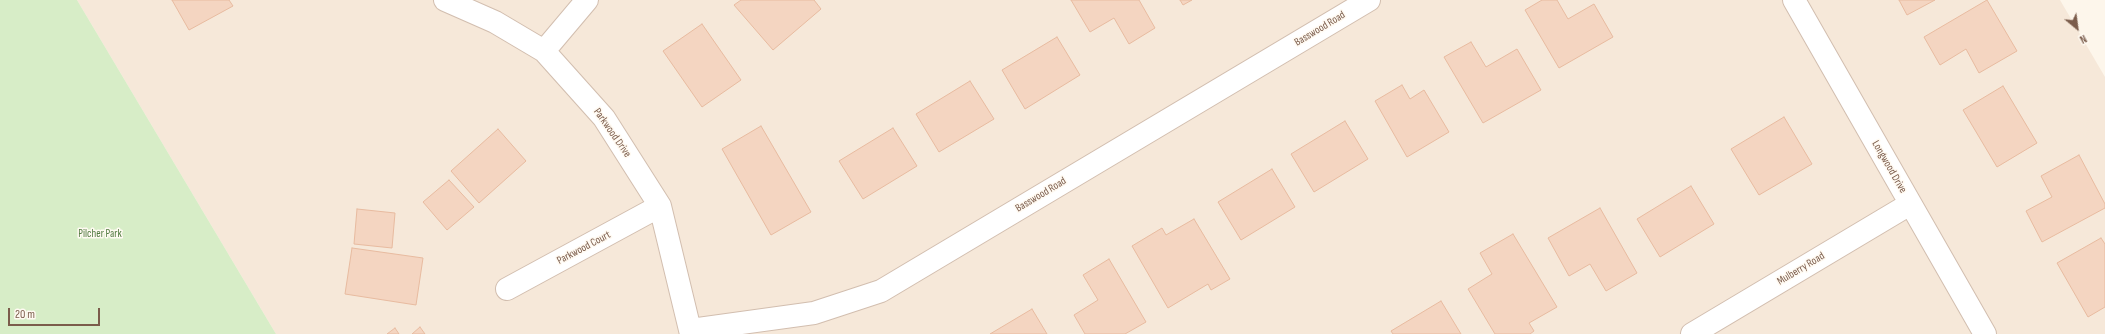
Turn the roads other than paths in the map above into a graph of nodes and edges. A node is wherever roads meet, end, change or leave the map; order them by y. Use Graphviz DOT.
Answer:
graph roads {
  1 [pos="445,0"];
  2 [pos="587,0"];
  3 [pos="1369,0"];
  4 [pos="1794,0"];
  5 [pos="544,51"];
  6 [pos="1910,204"];
  7 [pos="660,206"];
  8 [pos="507,289"];
  9 [pos="691,332"];
  10 [pos="1692,334"];
  11 [pos="1985,334"];
  1 -- 5 [label="street, Parkwood Drive"];
  2 -- 5 [label="street"];
  3 -- 9 [label="street, Basswood Road"];
  4 -- 6 [label="street, Longwood Drive"];
  5 -- 7 [label="street, Parkwood Drive"];
  6 -- 10 [label="street, Mulberry Road"];
  6 -- 11 [label="street, Longwood Drive"];
  7 -- 8 [label="street, Parkwood Court"];
  7 -- 9 [label="street, Parkwood Drive"];
}
